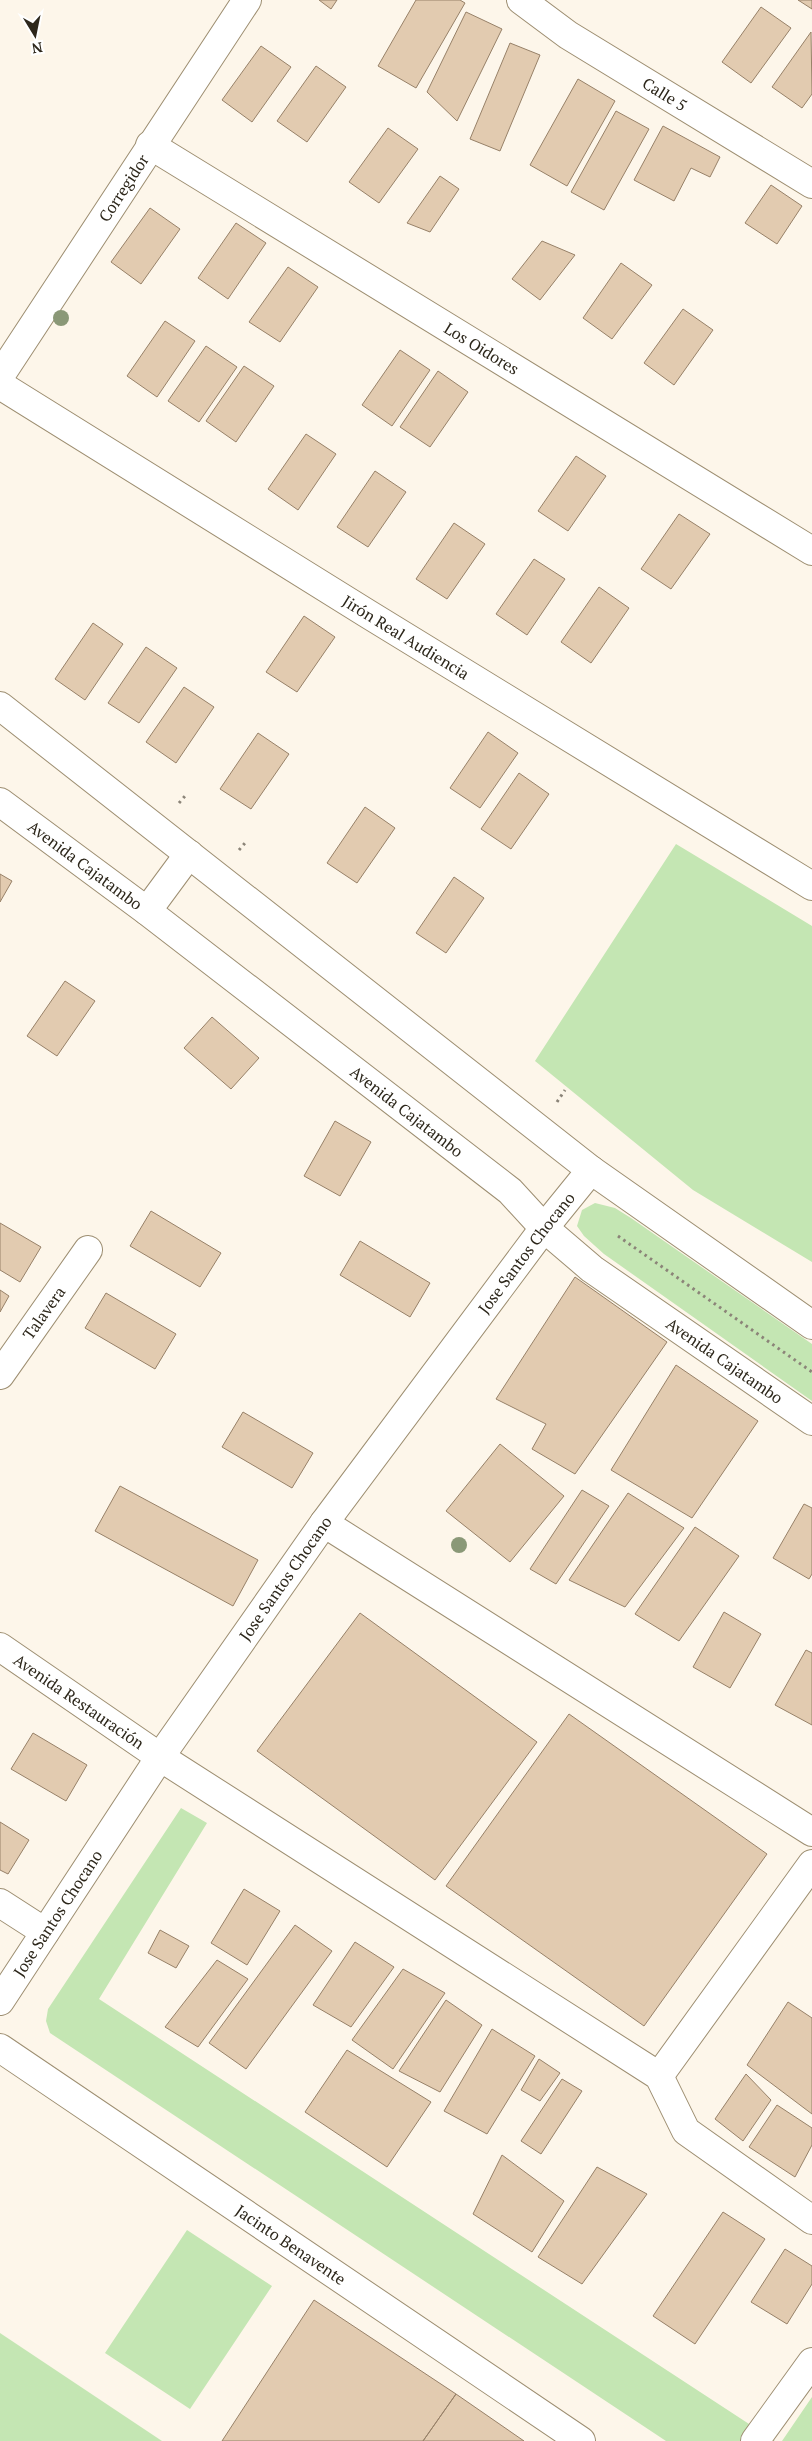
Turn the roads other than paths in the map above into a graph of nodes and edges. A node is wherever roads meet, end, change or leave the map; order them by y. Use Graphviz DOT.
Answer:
graph roads {
  1 [pos="247,0"];
  2 [pos="521,0"];
  3 [pos="150,145"];
  4 [pos="812,184"];
  5 [pos="0,376"];
  6 [pos="0,385"];
  7 [pos="812,551"];
  8 [pos="0,706"];
  9 [pos="0,802"];
  10 [pos="189,854"];
  11 [pos="812,886"];
  12 [pos="147,911"];
  13 [pos="591,1170"];
  14 [pos="544,1228"];
  15 [pos="88,1250"];
  16 [pos="812,1325"];
  17 [pos="0,1375"];
  18 [pos="812,1422"];
  19 [pos="324,1523"];
  20 [pos="0,1647"];
  21 [pos="160,1757"];
  22 [pos="812,1832"];
  23 [pos="812,1864"];
  24 [pos="0,1903"];
  25 [pos="45,1932"];
  26 [pos="0,2001"];
  27 [pos="0,2048"];
  28 [pos="659,2076"];
  29 [pos="812,2220"];
  30 [pos="812,2362"];
  31 [pos="581,2441"];
  32 [pos="755,2441"];
  1 -- 3 [label="street, Corregidor"];
  2 -- 4 [label="street, Calle 5"];
  3 -- 5 [label="street, Corregidor"];
  3 -- 7 [label="street, Los Oidores"];
  6 -- 11 [label="street, Jirón Real Audiencia"];
  8 -- 10 [label="street"];
  9 -- 12 [label="street, Avenida Cajatambo"];
  10 -- 12 [label="street"];
  10 -- 13 [label="street"];
  12 -- 14 [label="street, Avenida Cajatambo"];
  13 -- 14 [label="street, Jose Santos Chocano"];
  13 -- 16 [label="street"];
  14 -- 18 [label="street, Avenida Cajatambo"];
  14 -- 19 [label="street, Jose Santos Chocano"];
  15 -- 17 [label="street, Talavera"];
  19 -- 21 [label="street, Jose Santos Chocano"];
  19 -- 22 [label="street"];
  20 -- 21 [label="street, Avenida Restauración"];
  21 -- 25 [label="street, Jose Santos Chocano"];
  21 -- 28 [label="street, Avenida Restauración"];
  23 -- 28 [label="street"];
  24 -- 25 [label="street"];
  25 -- 26 [label="street, Jose Santos Chocano"];
  27 -- 31 [label="street, Jacinto Benavente"];
  28 -- 29 [label="street"];
  30 -- 32 [label="street"];
}
